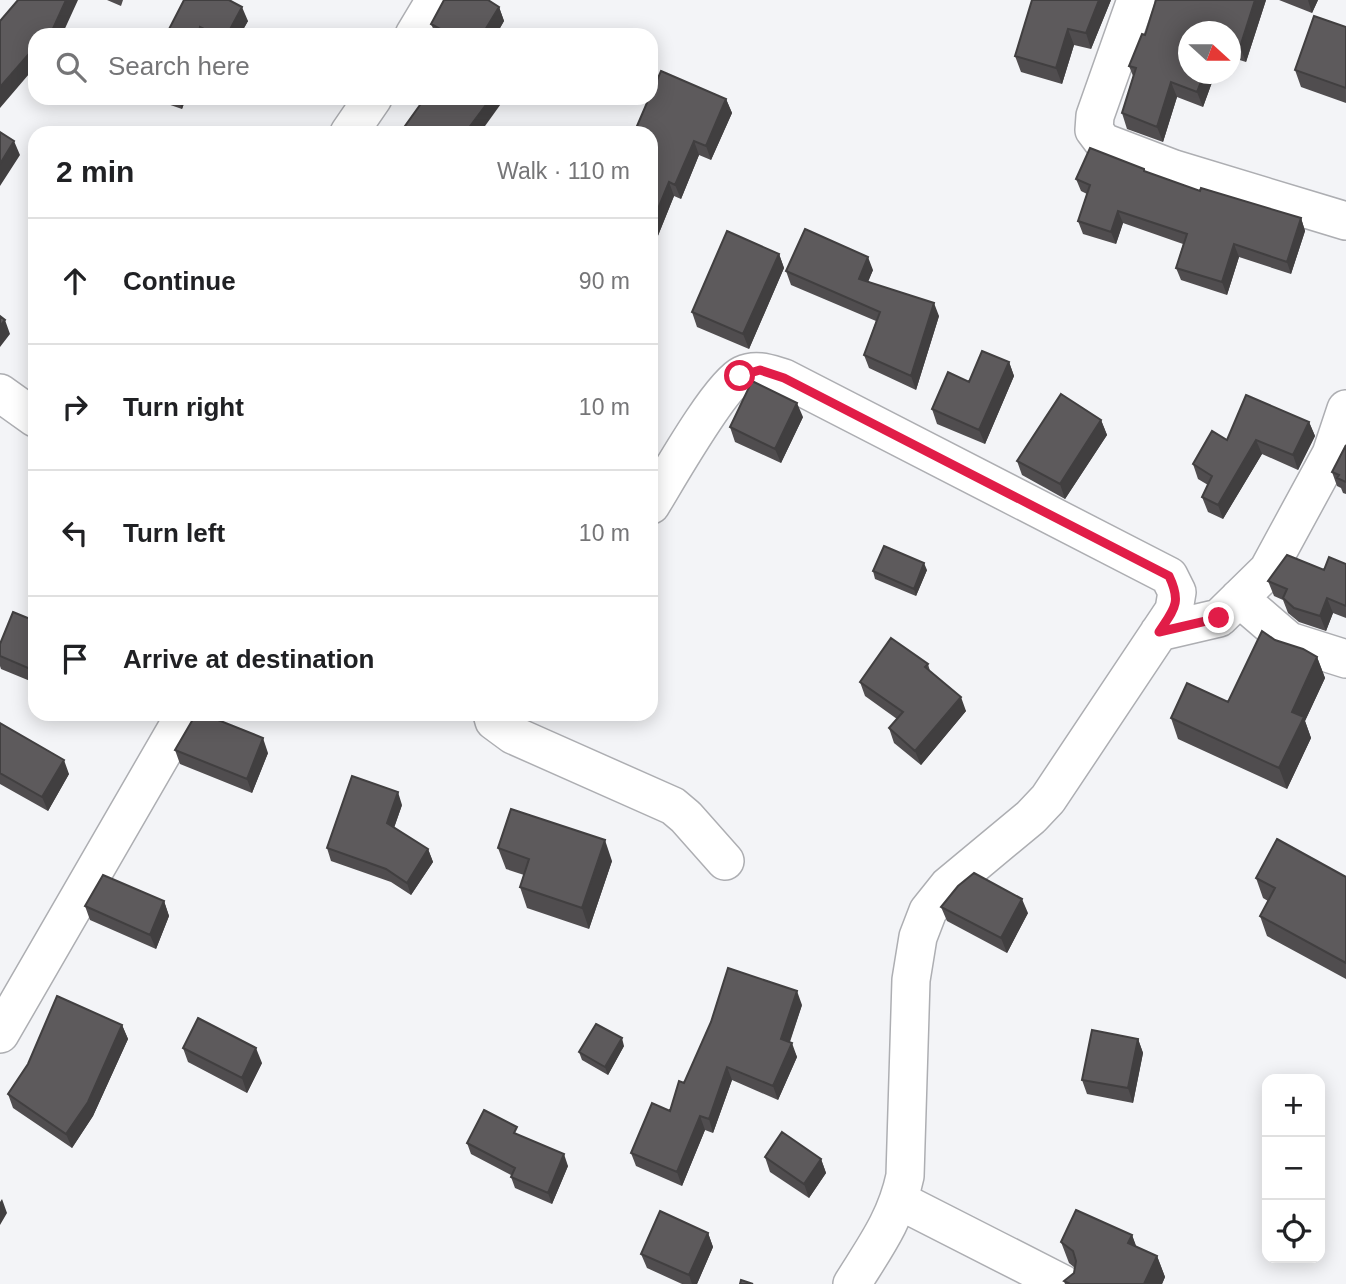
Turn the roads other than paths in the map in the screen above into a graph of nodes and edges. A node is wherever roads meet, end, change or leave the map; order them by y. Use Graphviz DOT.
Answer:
graph roads {
  1 [pos="435,0"];
  2 [pos="1136,0"];
  3 [pos="418,28"];
  4 [pos="368,105"];
  5 [pos="354,126"];
  6 [pos="1346,220"];
  7 [pos="0,393"];
  8 [pos="1346,409"];
  9 [pos="28,413"];
  10 [pos="658,494"];
  11 [pos="1238,598"];
  12 [pos="1159,632"];
  13 [pos="1346,659"];
  14 [pos="181,721"];
  15 [pos="494,721"];
  16 [pos="725,861"];
  17 [pos="0,1034"];
  18 [pos="900,1200"];
  19 [pos="852,1284"];
  20 [pos="1063,1284"];
  1 -- 3 [label="street"];
  2 -- 6 [label="street"];
  4 -- 5 [label="street"];
  7 -- 9 [label="street"];
  8 -- 11 [label="street"];
  10 -- 12 [label="street"];
  11 -- 12 [label="street"];
  11 -- 13 [label="street"];
  12 -- 18 [label="street"];
  14 -- 17 [label="street"];
  15 -- 16 [label="street"];
  18 -- 19 [label="street"];
  18 -- 20 [label="street"];
}
